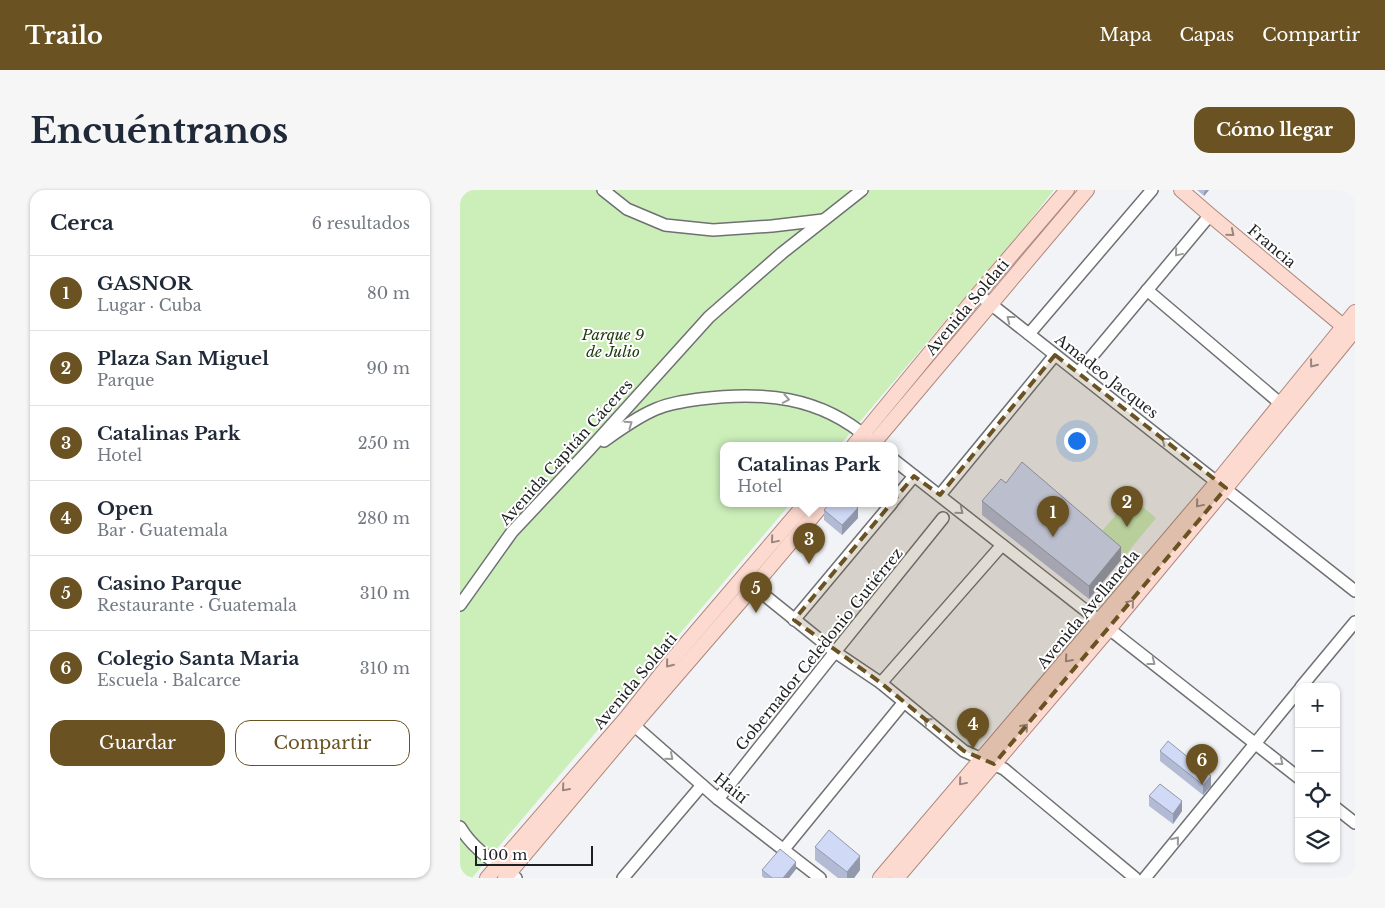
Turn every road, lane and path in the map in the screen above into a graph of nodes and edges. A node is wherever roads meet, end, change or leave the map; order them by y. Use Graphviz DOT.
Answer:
graph roads {
  1 [pos="603,190"];
  2 [pos="862,190"];
  3 [pos="1067,190"];
  4 [pos="1087,190"];
  5 [pos="1152,190"];
  6 [pos="1181,190"];
  7 [pos="1210,216"];
  8 [pos="823,220"];
  9 [pos="1147,290"];
  10 [pos="978,294"];
  11 [pos="991,304"];
  12 [pos="1355,312"];
  13 [pos="1351,331"];
  14 [pos="1029,334"];
  15 [pos="1055,355"];
  16 [pos="1078,372"];
  17 [pos="1282,404"];
  18 [pos="867,442"];
  19 [pos="869,442"];
  20 [pos="869,442"];
  21 [pos="588,451"];
  22 [pos="898,463"];
  23 [pos="914,476"];
  24 [pos="1222,485"];
  25 [pos="898,495"];
  26 [pos="940,495"];
  27 [pos="803,507"];
  28 [pos="820,507"];
  29 [pos="888,507"];
  30 [pos="943,518"];
  31 [pos="1002,545"];
  32 [pos="748,582"];
  33 [pos="1355,591"];
  34 [pos="460,605"];
  35 [pos="794,620"];
  36 [pos="1355,622"];
  37 [pos="1104,626"];
  38 [pos="834,652"];
  39 [pos="881,683"];
  40 [pos="1304,683"];
  41 [pos="1295,695"];
  42 [pos="904,702"];
  43 [pos="630,722"];
  44 [pos="1255,742"];
  45 [pos="987,762"];
  46 [pos="1295,775"];
  47 [pos="702,785"];
  48 [pos="718,799"];
  49 [pos="1340,811"];
  50 [pos="1355,823"];
  51 [pos="460,827"];
  52 [pos="784,849"];
  53 [pos="507,874"];
  54 [pos="487,878"];
  55 [pos="623,878"];
  56 [pos="820,878"];
  57 [pos="880,878"];
  58 [pos="897,878"];
  59 [pos="1135,878"];
  60 [pos="1145,878"];
  1 -- 8 [label="street"];
  2 -- 8 [label="street, Avenida Capitán Cáceres"];
  3 -- 10 [label="main road, Avenida Soldati"];
  4 -- 11 [label="main road, Avenida Soldati"];
  5 -- 14 [label="street"];
  6 -- 7 [label="main road, Francia"];
  7 -- 9 [label="street, one-way"];
  7 -- 13 [label="main road, Francia, one-way"];
  8 -- 21 [label="street, Avenida Capitán Cáceres"];
  9 -- 16 [label="street"];
  9 -- 17 [label="street"];
  10 -- 11 [label="street, Amadeo Jacques"];
  10 -- 19 [label="main road, Avenida Soldati"];
  14 -- 11 [label="street, Amadeo Jacques, one-way"];
  11 -- 20 [label="main road, Avenida Soldati"];
  12 -- 13 [label="main road, Avenida Avellaneda"];
  13 -- 17 [label="main road, Avenida Avellaneda, one-way"];
  13 -- 24 [label="main road, Avenida Avellaneda"];
  14 -- 15 [label="street, Amadeo Jacques"];
  15 -- 16 [label="street, Amadeo Jacques"];
  15 -- 26 [label="street"];
  24 -- 16 [label="street, Amadeo Jacques, one-way"];
  17 -- 24 [label="main road, Avenida Avellaneda"];
  21 -- 18 [label="street, one-way"];
  21 -- 34 [label="street, Avenida Capitán Cáceres"];
  22 -- 23 [label="street"];
  23 -- 25 [label="street"];
  23 -- 26 [label="street"];
  24 -- 33 [label="street, Amadeo Jacques"];
  24 -- 37 [label="main road, Avenida Avellaneda"];
  26 -- 31 [label="street, one-way"];
  27 -- 32 [label="main road, Avenida Soldati, one-way"];
  28 -- 32 [label="main road, Avenida Soldati"];
  29 -- 35 [label="street"];
  30 -- 38 [label="street, Gobernador Celedonio Gutiérrez"];
  31 -- 37 [label="street"];
  31 -- 39 [label="street"];
  32 -- 35 [label="street"];
  32 -- 43 [label="main road, Avenida Soldati"];
  35 -- 38 [label="street"];
  36 -- 40 [label="street"];
  37 -- 44 [label="street, one-way"];
  37 -- 45 [label="main road, Avenida Avellaneda"];
  38 -- 39 [label="street"];
  38 -- 48 [label="street, Gobernador Celedonio Gutiérrez"];
  39 -- 42 [label="street"];
  41 -- 44 [label="street"];
  45 -- 42 [label="street, one-way"];
  42 -- 52 [label="street"];
  43 -- 47 [label="street, Haití, one-way"];
  43 -- 53 [label="main road, Avenida Soldati"];
  44 -- 46 [label="street, one-way"];
  60 -- 44 [label="street, one-way"];
  45 -- 57 [label="main road, Avenida Avellaneda, one-way"];
  45 -- 58 [label="main road, Avenida Avellaneda"];
  45 -- 59 [label="street"];
  47 -- 48 [label="street, Haití"];
  47 -- 55 [label="street"];
  48 -- 52 [label="street, Haití"];
  49 -- 50 [label="street"];
  51 -- 53 [label="street"];
  52 -- 56 [label="street, Haití"];
  53 -- 54 [label="main road, Avenida Soldati"];
}
